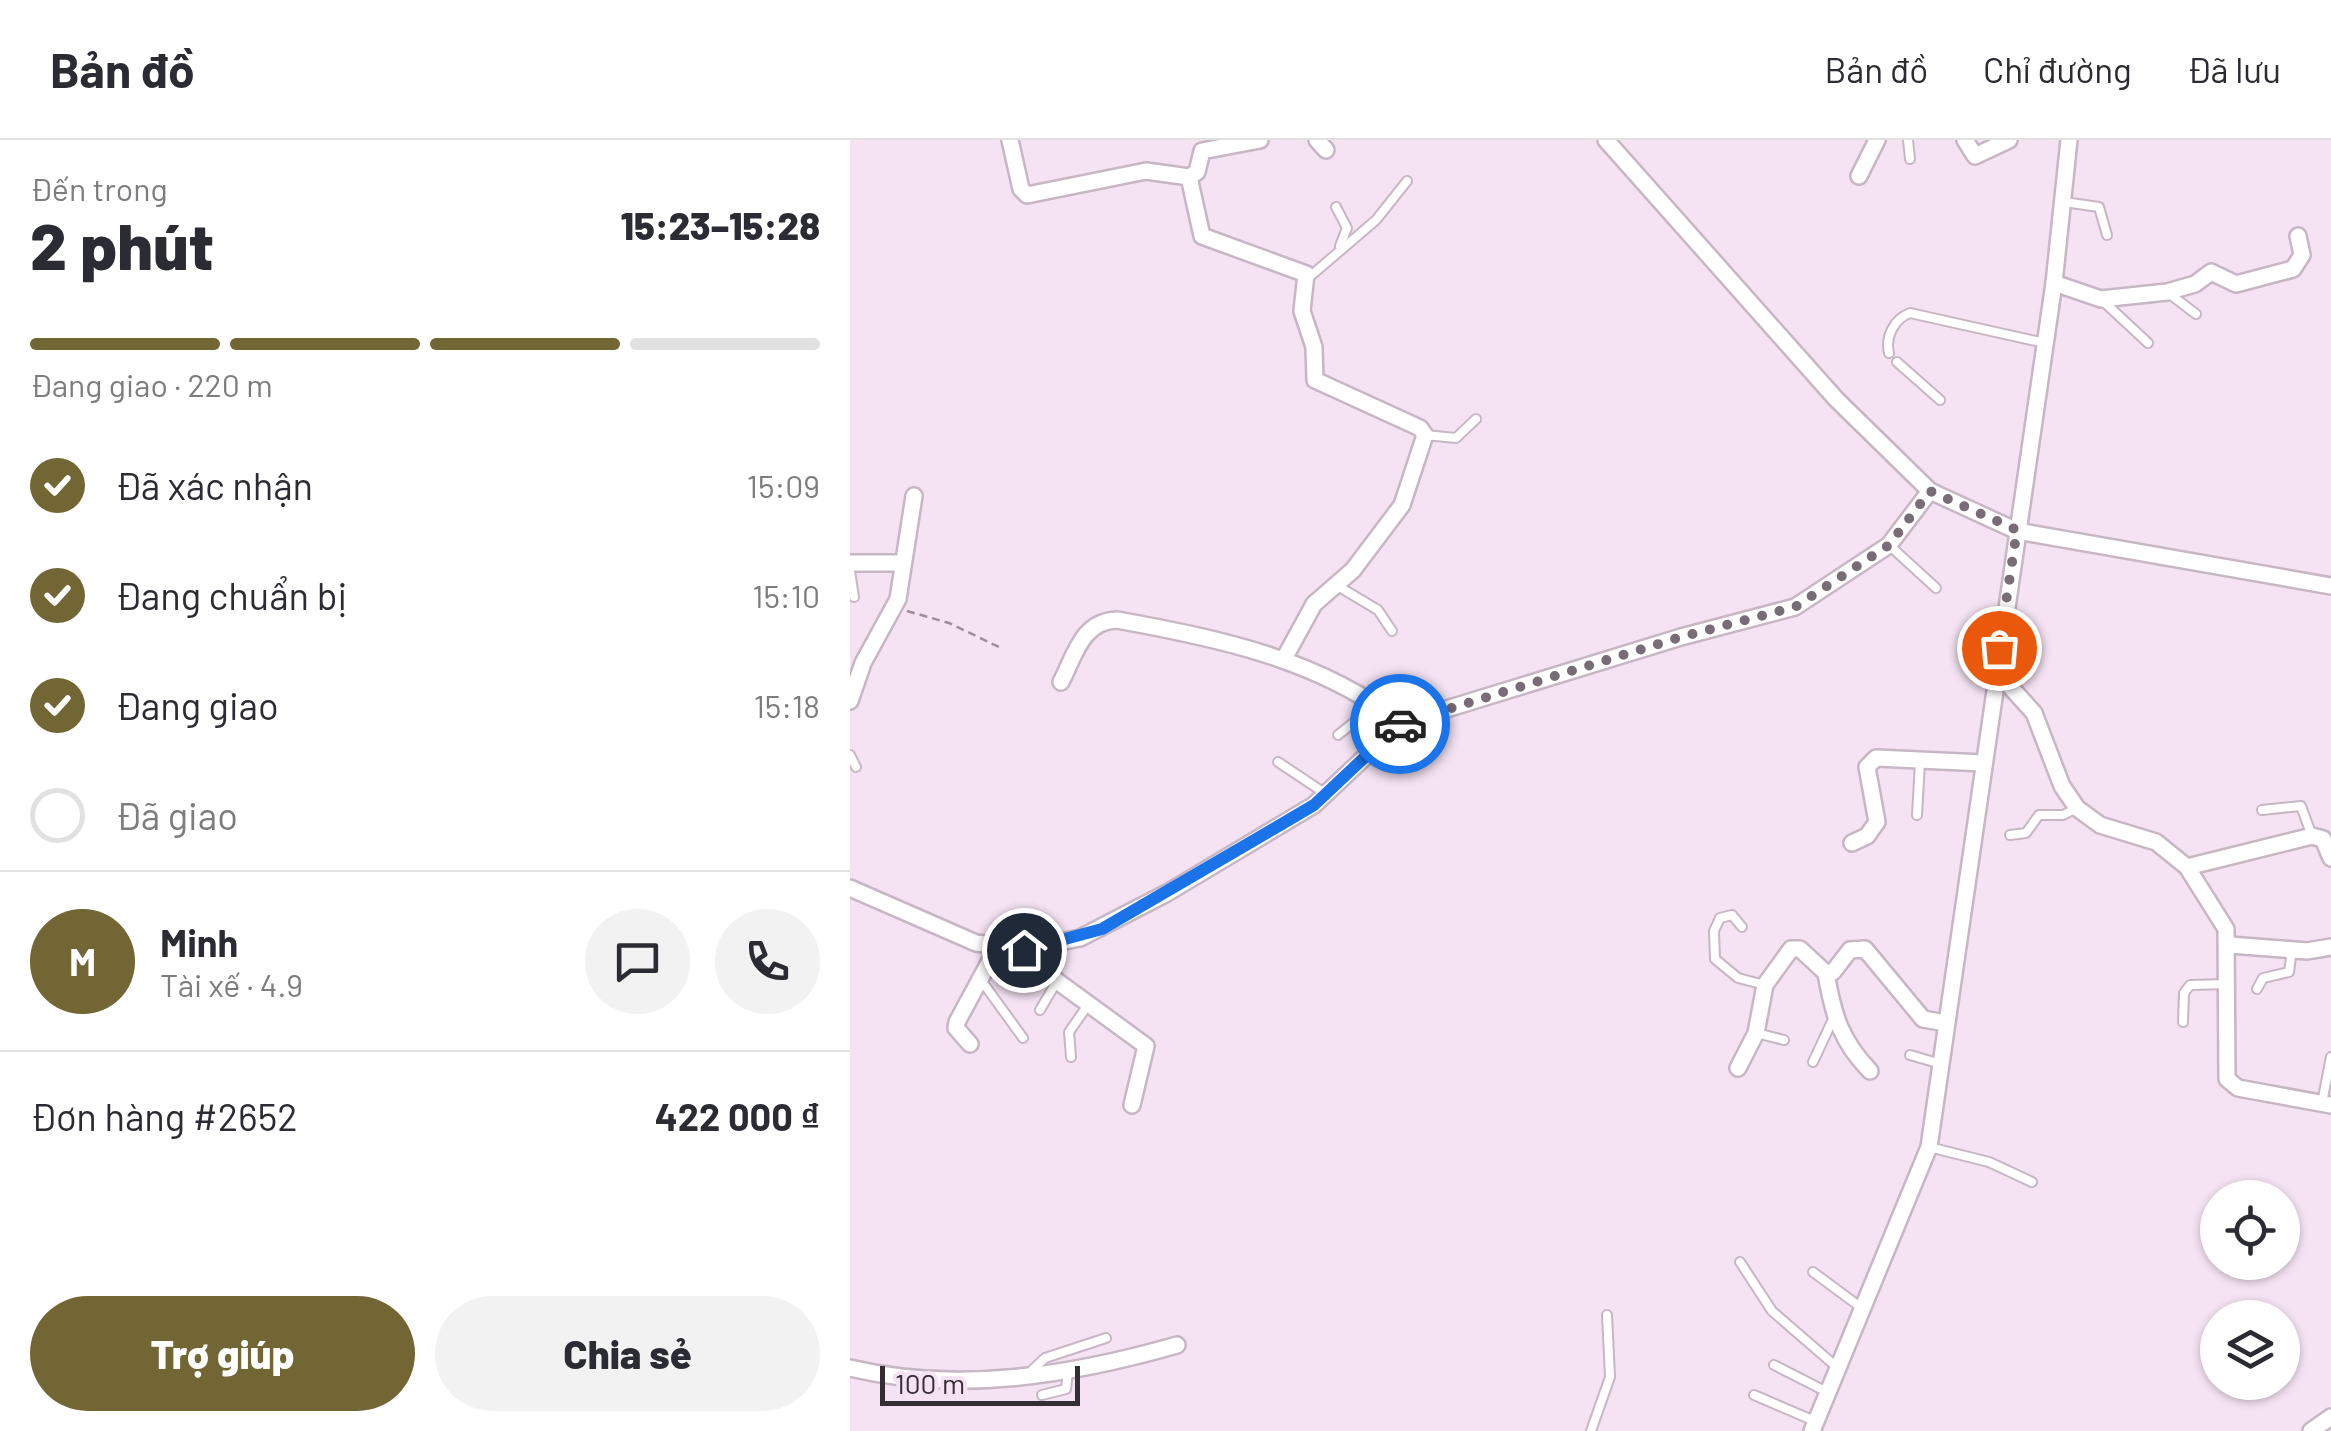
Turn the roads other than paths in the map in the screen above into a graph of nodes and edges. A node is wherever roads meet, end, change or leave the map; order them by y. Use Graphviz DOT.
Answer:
graph roads {
  1 [pos="1010,140"];
  2 [pos="1260,140"];
  3 [pos="1606,140"];
  4 [pos="1876,140"];
  5 [pos="1908,140"];
  6 [pos="1965,140"];
  7 [pos="2009,140"];
  8 [pos="2069,140"];
  9 [pos="1910,159"];
  10 [pos="1189,176"];
  11 [pos="1858,176"];
  12 [pos="1407,181"];
  13 [pos="2061,202"];
  14 [pos="1336,207"];
  15 [pos="2107,235"];
  16 [pos="2298,236"];
  17 [pos="1307,276"];
  18 [pos="2054,284"];
  19 [pos="2168,292"];
  20 [pos="2101,298"];
  21 [pos="2196,314"];
  22 [pos="2045,343"];
  23 [pos="2148,343"];
  24 [pos="1889,353"];
  25 [pos="1898,362"];
  26 [pos="1940,400"];
  27 [pos="1476,418"];
  28 [pos="1425,435"];
  29 [pos="1930,491"];
  30 [pos="914,496"];
  31 [pos="2017,530"];
  32 [pos="1889,545"];
  33 [pos="851,564"];
  34 [pos="902,564"];
  35 [pos="1336,585"];
  36 [pos="2331,586"];
  37 [pos="1936,588"];
  38 [pos="854,597"];
  39 [pos="1392,630"];
  40 [pos="1285,657"];
  41 [pos="1996,671"];
  42 [pos="1061,682"];
  43 [pos="850,701"];
  44 [pos="1398,726"];
  45 [pos="1338,735"];
  46 [pos="850,755"];
  47 [pos="1920,758"];
  48 [pos="1278,762"];
  49 [pos="1984,763"];
  50 [pos="856,767"];
  51 [pos="1326,794"];
  52 [pos="2077,808"];
  53 [pos="2262,810"];
  54 [pos="1917,815"];
  55 [pos="2010,835"];
  56 [pos="2312,836"];
  57 [pos="1852,843"];
  58 [pos="2331,858"];
  59 [pos="2187,868"];
  60 [pos="850,888"];
  61 [pos="1742,927"];
  62 [pos="2230,945"];
  63 [pos="2331,947"];
  64 [pos="997,948"];
  65 [pos="1024,950"];
  66 [pos="2292,950"];
  67 [pos="1826,974"];
  68 [pos="981,980"];
  69 [pos="1057,981"];
  70 [pos="2228,984"];
  71 [pos="1765,985"];
  72 [pos="2257,989"];
  73 [pos="1088,1004"];
  74 [pos="1040,1010"];
  75 [pos="1833,1019"];
  76 [pos="2183,1022"];
  77 [pos="1946,1023"];
  78 [pos="1756,1033"];
  79 [pos="1022,1038"];
  80 [pos="1784,1040"];
  81 [pos="970,1044"];
  82 [pos="1910,1056"];
  83 [pos="1072,1057"];
  84 [pos="2331,1057"];
  85 [pos="1814,1062"];
  86 [pos="1941,1064"];
  87 [pos="1738,1068"];
  88 [pos="1870,1071"];
  89 [pos="2327,1104"];
  90 [pos="1132,1105"];
  91 [pos="1929,1147"];
  92 [pos="2032,1182"];
  93 [pos="1740,1262"];
  94 [pos="1813,1272"];
  95 [pos="1863,1309"];
  96 [pos="1607,1315"];
  97 [pos="1106,1338"];
  98 [pos="1177,1344"];
  99 [pos="1774,1365"];
  100 [pos="850,1368"];
  101 [pos="1839,1368"];
  102 [pos="1068,1372"];
  103 [pos="1027,1375"];
  104 [pos="1829,1394"];
  105 [pos="1042,1395"];
  106 [pos="1754,1395"];
  107 [pos="2331,1416"];
  108 [pos="1814,1427"];
  109 [pos="1591,1431"];
  110 [pos="2311,1431"];
  1 -- 10 [label="street"];
  2 -- 10 [label="street"];
  3 -- 29 [label="street"];
  4 -- 11 [label="street"];
  5 -- 9 [label="lane"];
  6 -- 7 [label="street"];
  8 -- 13 [label="street"];
  10 -- 17 [label="street"];
  12 -- 17 [label="lane"];
  13 -- 15 [label="lane"];
  13 -- 18 [label="street"];
  14 -- 17 [label="lane"];
  16 -- 19 [label="street"];
  17 -- 28 [label="street"];
  18 -- 20 [label="street"];
  18 -- 22 [label="street"];
  19 -- 20 [label="street"];
  19 -- 21 [label="lane"];
  20 -- 23 [label="lane"];
  22 -- 24 [label="lane"];
  22 -- 31 [label="street"];
  25 -- 26 [label="lane"];
  27 -- 28 [label="lane"];
  28 -- 35 [label="street"];
  29 -- 31 [label="street"];
  29 -- 32 [label="street"];
  30 -- 34 [label="street"];
  31 -- 36 [label="street"];
  31 -- 41 [label="street"];
  32 -- 37 [label="lane"];
  32 -- 44 [label="street"];
  33 -- 34 [label="street"];
  33 -- 38 [label="lane"];
  34 -- 43 [label="street"];
  35 -- 39 [label="lane"];
  35 -- 40 [label="street"];
  40 -- 42 [label="street"];
  40 -- 44 [label="street"];
  41 -- 49 [label="street"];
  41 -- 52 [label="street"];
  44 -- 45 [label="lane"];
  44 -- 51 [label="street"];
  46 -- 50 [label="lane"];
  47 -- 49 [label="street"];
  47 -- 54 [label="lane"];
  47 -- 57 [label="street"];
  48 -- 51 [label="lane"];
  49 -- 77 [label="street"];
  51 -- 65 [label="street"];
  52 -- 55 [label="lane"];
  52 -- 59 [label="street"];
  53 -- 56 [label="lane"];
  56 -- 58 [label="street"];
  56 -- 59 [label="street"];
  59 -- 62 [label="street"];
  60 -- 64 [label="street"];
  61 -- 71 [label="lane"];
  62 -- 66 [label="street"];
  62 -- 70 [label="street"];
  63 -- 66 [label="street"];
  64 -- 65 [label="street"];
  64 -- 68 [label="street"];
  65 -- 69 [label="street"];
  66 -- 72 [label="lane"];
  67 -- 71 [label="street"];
  67 -- 75 [label="street"];
  67 -- 77 [label="street"];
  68 -- 79 [label="lane"];
  68 -- 81 [label="street"];
  69 -- 73 [label="street"];
  69 -- 74 [label="lane"];
  70 -- 76 [label="lane"];
  70 -- 89 [label="street"];
  71 -- 78 [label="street"];
  73 -- 83 [label="lane"];
  73 -- 90 [label="street"];
  75 -- 85 [label="lane"];
  75 -- 88 [label="street"];
  77 -- 86 [label="street"];
  78 -- 80 [label="lane"];
  78 -- 87 [label="street"];
  82 -- 86 [label="lane"];
  84 -- 89 [label="lane"];
  86 -- 91 [label="street"];
  91 -- 92 [label="lane"];
  91 -- 95 [label="street"];
  93 -- 101 [label="lane"];
  94 -- 95 [label="lane"];
  95 -- 101 [label="street"];
  96 -- 109 [label="lane"];
  97 -- 103 [label="lane"];
  98 -- 102 [label="street"];
  99 -- 104 [label="lane"];
  100 -- 103 [label="street"];
  101 -- 104 [label="street"];
  102 -- 103 [label="street"];
  102 -- 105 [label="lane"];
  104 -- 108 [label="street"];
  106 -- 108 [label="lane"];
  107 -- 110 [label="street"];
}
